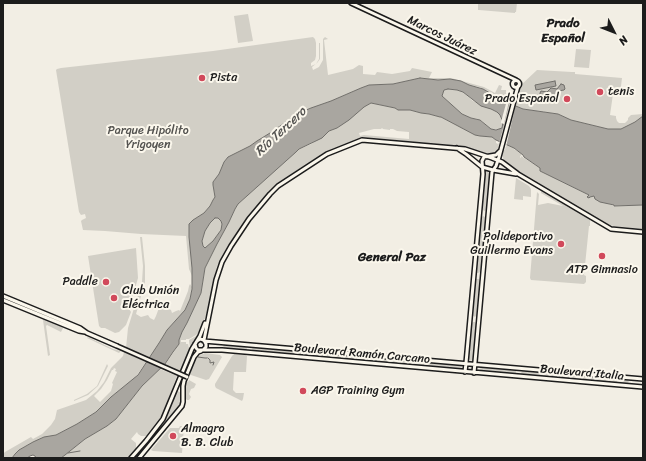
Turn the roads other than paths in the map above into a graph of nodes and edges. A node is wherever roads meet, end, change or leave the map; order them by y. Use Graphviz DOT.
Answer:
graph roads {
  1 [pos="351,3"];
  2 [pos="504,76"];
  3 [pos="516,80"];
  4 [pos="513,85"];
  5 [pos="518,86"];
  6 [pos="516,94"];
  7 [pos="455,148"];
  8 [pos="502,149"];
  9 [pos="487,156"];
  10 [pos="498,160"];
  11 [pos="502,162"];
  12 [pos="482,167"];
  13 [pos="493,170"];
  14 [pos="518,174"];
  15 [pos="643,232"];
  16 [pos="3,296"];
  17 [pos="3,300"];
  18 [pos="209,312"];
  19 [pos="87,333"];
  20 [pos="204,340"];
  21 [pos="196,341"];
  22 [pos="226,342"];
  23 [pos="202,350"];
  24 [pos="222,350"];
  25 [pos="466,363"];
  26 [pos="475,364"];
  27 [pos="520,368"];
  28 [pos="465,372"];
  29 [pos="474,373"];
  30 [pos="519,376"];
  31 [pos="187,377"];
  32 [pos="643,379"];
  33 [pos="643,387"];
  34 [pos="174,390"];
  35 [pos="183,393"];
  36 [pos="146,441"];
  37 [pos="150,445"];
  38 [pos="131,458"];
  39 [pos="139,458"];
  1 -- 2 [label="main road, Marcos Juárez"];
  2 -- 3 [label="main road, Marcos Juárez"];
  2 -- 4 [label="main road, Marcos Juárez"];
  3 -- 4 [label="main road"];
  3 -- 5 [label="main road"];
  4 -- 5 [label="main road"];
  4 -- 6 [label="main road"];
  5 -- 6 [label="main road"];
  6 -- 8 [label="main road"];
  7 -- 9 [label="main road"];
  7 -- 12 [label="main road"];
  7 -- 18 [label="main road"];
  8 -- 9 [label="main road"];
  8 -- 10 [label="main road"];
  8 -- 11 [label="main road"];
  9 -- 10 [label="main road"];
  9 -- 12 [label="main road"];
  10 -- 11 [label="main road"];
  10 -- 13 [label="main road"];
  11 -- 14 [label="main road"];
  12 -- 13 [label="main road"];
  12 -- 25 [label="main road"];
  13 -- 14 [label="main road"];
  13 -- 26 [label="main road"];
  14 -- 15 [label="main road"];
  16 -- 19 [label="main road"];
  17 -- 19 [label="main road"];
  18 -- 20 [label="main road"];
  18 -- 21 [label="main road"];
  19 -- 31 [label="main road, bridge"];
  20 -- 21 [label="main road"];
  20 -- 22 [label="main road, Boulevard Ramón Carcano"];
  20 -- 23 [label="main road"];
  21 -- 23 [label="main road"];
  21 -- 34 [label="main road"];
  22 -- 24 [label="main road"];
  22 -- 25 [label="main road, Boulevard Ramón Carcano"];
  23 -- 24 [label="main road, Boulevard Ramón Carcano"];
  23 -- 35 [label="main road"];
  24 -- 28 [label="main road, Boulevard Ramón Carcano"];
  25 -- 26 [label="main road, Boulevard Ramón Carcano"];
  25 -- 28 [label="main road"];
  26 -- 27 [label="main road, Boulevard Ramón Carcano"];
  26 -- 29 [label="main road"];
  27 -- 32 [label="main road, Boulevard Italia"];
  28 -- 29 [label="main road, Boulevard Ramón Carcano"];
  29 -- 30 [label="main road, Boulevard Ramón Carcano"];
  30 -- 33 [label="main road, Boulevard Italia"];
  34 -- 35 [label="main road"];
  34 -- 36 [label="main road"];
  35 -- 37 [label="main road"];
  36 -- 37 [label="main road"];
  36 -- 38 [label="main road"];
  37 -- 39 [label="main road"];
}
